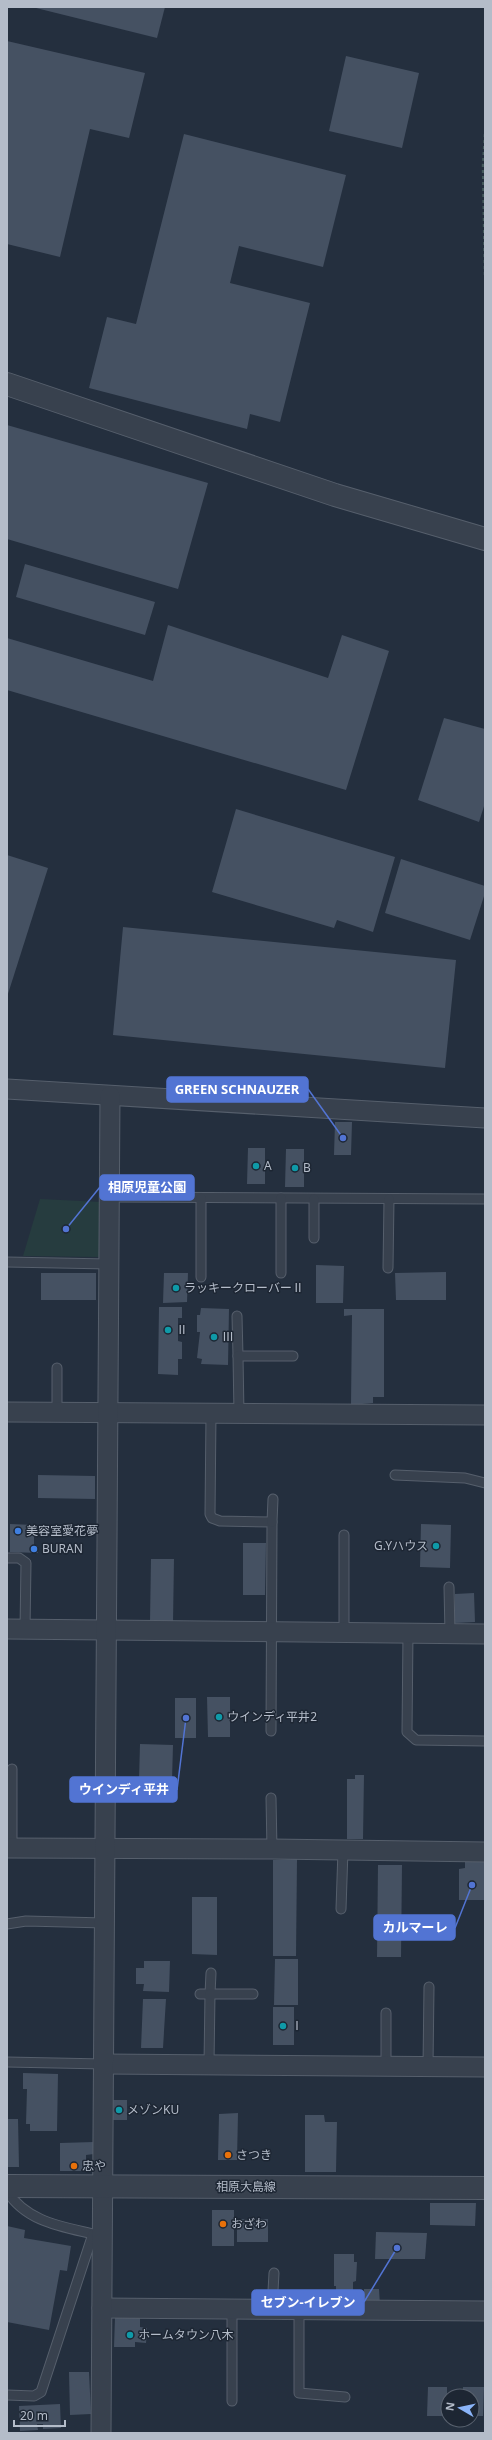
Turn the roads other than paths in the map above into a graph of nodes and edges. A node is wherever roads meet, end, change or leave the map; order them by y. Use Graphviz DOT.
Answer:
graph roads {
  1 [pos="7,384"];
  2 [pos="485,539"];
  3 [pos="7,1089"];
  4 [pos="110,1096"];
  5 [pos="485,1118"];
  6 [pos="109,1197"];
  7 [pos="201,1198"];
  8 [pos="281,1198"];
  9 [pos="314,1199"];
  10 [pos="389,1199"];
  11 [pos="485,1199"];
  12 [pos="314,1238"];
  13 [pos="7,1262"];
  14 [pos="109,1264"];
  15 [pos="388,1268"];
  16 [pos="281,1273"];
  17 [pos="201,1278"];
  18 [pos="238,1316"];
  19 [pos="238,1356"];
  20 [pos="293,1356"];
  21 [pos="57,1368"];
  22 [pos="7,1412"];
  23 [pos="57,1412"];
  24 [pos="108,1413"];
  25 [pos="211,1414"];
  26 [pos="239,1414"];
  27 [pos="485,1415"];
  28 [pos="395,1474"];
  29 [pos="485,1483"];
  30 [pos="273,1499"];
  31 [pos="272,1522"];
  32 [pos="344,1535"];
  33 [pos="7,1558"];
  34 [pos="449,1587"];
  35 [pos="16,1629"];
  36 [pos="106,1632"];
  37 [pos="271,1633"];
  38 [pos="344,1633"];
  39 [pos="408,1633"];
  40 [pos="450,1634"];
  41 [pos="485,1634"];
  42 [pos="271,1730"];
  43 [pos="485,1741"];
  44 [pos="12,1769"];
  45 [pos="271,1798"];
  46 [pos="9,1848"];
  47 [pos="105,1848"];
  48 [pos="272,1849"];
  49 [pos="343,1850"];
  50 [pos="485,1852"];
  51 [pos="341,1909"];
  52 [pos="105,1923"];
  53 [pos="7,1924"];
  54 [pos="211,1973"];
  55 [pos="429,1987"];
  56 [pos="200,1994"];
  57 [pos="210,1994"];
  58 [pos="253,1994"];
  59 [pos="386,2013"];
  60 [pos="7,2062"];
  61 [pos="104,2064"];
  62 [pos="209,2064"];
  63 [pos="386,2066"];
  64 [pos="428,2066"];
  65 [pos="485,2067"];
  66 [pos="7,2186"];
  67 [pos="103,2186"];
  68 [pos="485,2188"];
  69 [pos="7,2191"];
  70 [pos="98,2235"];
  71 [pos="274,2272"];
  72 [pos="102,2308"];
  73 [pos="272,2309"];
  74 [pos="299,2309"];
  75 [pos="232,2310"];
  76 [pos="485,2311"];
  77 [pos="7,2395"];
  78 [pos="346,2397"];
  79 [pos="232,2401"];
  80 [pos="101,2433"];
  1 -- 2 [label="street"];
  3 -- 4 [label="street"];
  4 -- 5 [label="street"];
  4 -- 6 [label="street"];
  6 -- 7 [label="lane"];
  6 -- 14 [label="street"];
  7 -- 8 [label="lane"];
  7 -- 17 [label="lane"];
  8 -- 9 [label="lane"];
  8 -- 16 [label="lane"];
  9 -- 10 [label="lane"];
  9 -- 12 [label="lane"];
  10 -- 11 [label="lane"];
  10 -- 15 [label="lane"];
  13 -- 14 [label="lane"];
  14 -- 24 [label="street"];
  18 -- 19 [label="lane"];
  19 -- 20 [label="lane"];
  19 -- 26 [label="lane"];
  21 -- 23 [label="lane"];
  22 -- 23 [label="street"];
  23 -- 24 [label="street"];
  24 -- 25 [label="street"];
  24 -- 36 [label="street"];
  25 -- 26 [label="street"];
  25 -- 31 [label="lane"];
  26 -- 27 [label="street"];
  28 -- 29 [label="lane"];
  30 -- 31 [label="lane"];
  31 -- 37 [label="lane"];
  32 -- 38 [label="lane"];
  33 -- 35 [label="lane"];
  34 -- 40 [label="lane"];
  35 -- 36 [label="street"];
  36 -- 37 [label="street"];
  36 -- 47 [label="street"];
  37 -- 38 [label="street"];
  37 -- 42 [label="lane"];
  38 -- 39 [label="street"];
  39 -- 40 [label="street"];
  39 -- 43 [label="lane"];
  40 -- 41 [label="street"];
  44 -- 46 [label="lane"];
  45 -- 48 [label="lane"];
  46 -- 47 [label="street"];
  47 -- 48 [label="street"];
  47 -- 52 [label="street"];
  48 -- 49 [label="street"];
  49 -- 50 [label="street"];
  49 -- 51 [label="lane"];
  52 -- 53 [label="lane"];
  52 -- 61 [label="street"];
  54 -- 57 [label="lane"];
  55 -- 64 [label="lane"];
  56 -- 57 [label="lane"];
  57 -- 58 [label="lane"];
  57 -- 62 [label="lane"];
  59 -- 63 [label="lane"];
  60 -- 61 [label="lane"];
  61 -- 62 [label="street"];
  61 -- 67 [label="street"];
  62 -- 63 [label="street"];
  63 -- 64 [label="street"];
  64 -- 65 [label="street"];
  66 -- 67 [label="street, 相原大島線"];
  67 -- 68 [label="street, 相原大島線"];
  67 -- 70 [label="street"];
  69 -- 70 [label="lane"];
  70 -- 72 [label="street"];
  70 -- 77 [label="lane"];
  71 -- 73 [label="lane"];
  72 -- 75 [label="street"];
  72 -- 80 [label="street"];
  73 -- 74 [label="street"];
  73 -- 75 [label="street"];
  74 -- 76 [label="street"];
  74 -- 78 [label="lane"];
  75 -- 79 [label="lane"];
}
